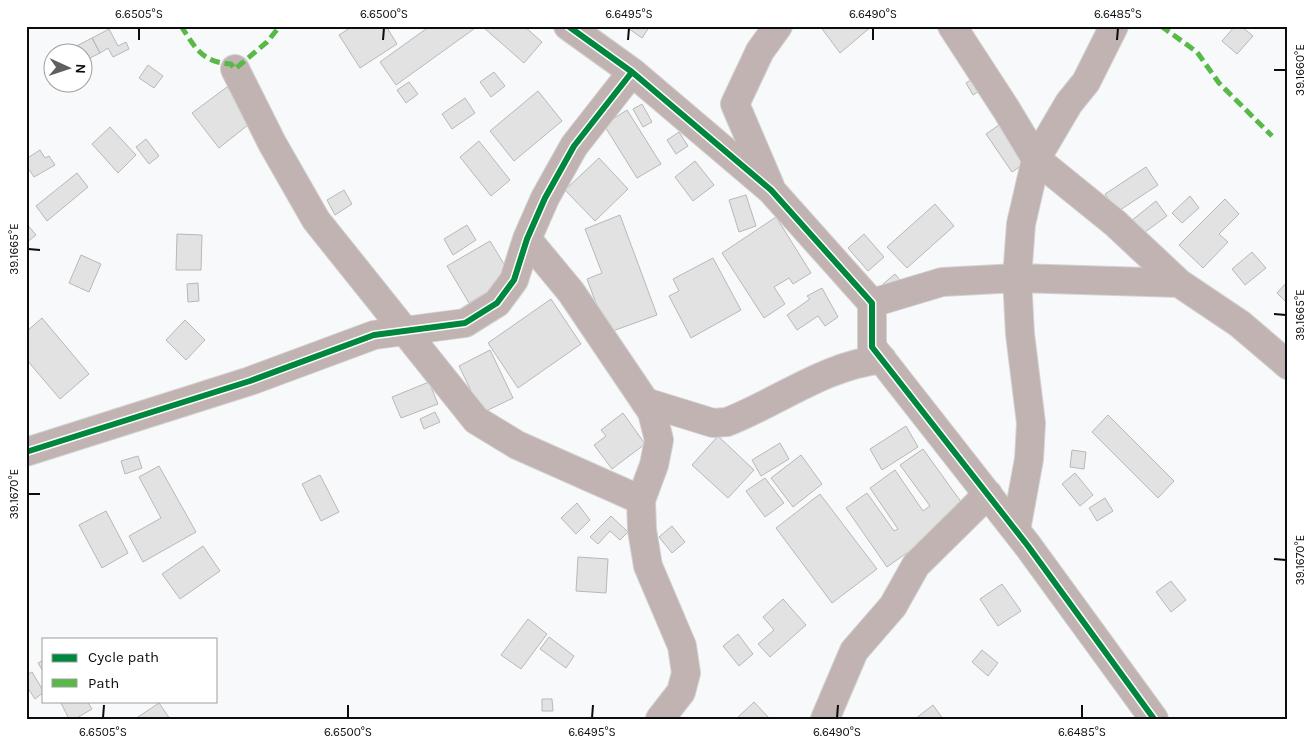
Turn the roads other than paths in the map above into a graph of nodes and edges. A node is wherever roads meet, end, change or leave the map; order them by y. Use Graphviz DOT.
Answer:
graph roads {
  1 [pos="568,26"];
  2 [pos="778,26"];
  3 [pos="952,26"];
  4 [pos="1114,26"];
  5 [pos="235,69"];
  6 [pos="632,72"];
  7 [pos="1036,159"];
  8 [pos="771,190"];
  9 [pos="528,238"];
  10 [pos="1017,278"];
  11 [pos="1179,283"];
  12 [pos="872,303"];
  13 [pos="405,331"];
  14 [pos="882,359"];
  15 [pos="1288,365"];
  16 [pos="645,402"];
  17 [pos="26,452"];
  18 [pos="988,494"];
  19 [pos="641,500"];
  20 [pos="1016,530"];
  21 [pos="660,719"];
  22 [pos="825,719"];
  23 [pos="1154,719"];
  1 -- 6 [label="street"];
  2 -- 8 [label="street"];
  3 -- 7 [label="street"];
  4 -- 7 [label="street"];
  5 -- 13 [label="street"];
  6 -- 8 [label="street"];
  6 -- 9 [label="street"];
  7 -- 10 [label="street"];
  7 -- 11 [label="street"];
  8 -- 12 [label="street"];
  9 -- 13 [label="street"];
  9 -- 16 [label="street"];
  10 -- 11 [label="street"];
  10 -- 12 [label="street"];
  10 -- 20 [label="street"];
  11 -- 15 [label="street"];
  12 -- 14 [label="street"];
  13 -- 17 [label="street"];
  13 -- 19 [label="street"];
  14 -- 16 [label="street"];
  14 -- 18 [label="street"];
  16 -- 19 [label="street"];
  18 -- 20 [label="street"];
  18 -- 22 [label="street"];
  19 -- 21 [label="street"];
  20 -- 23 [label="street"];
}
